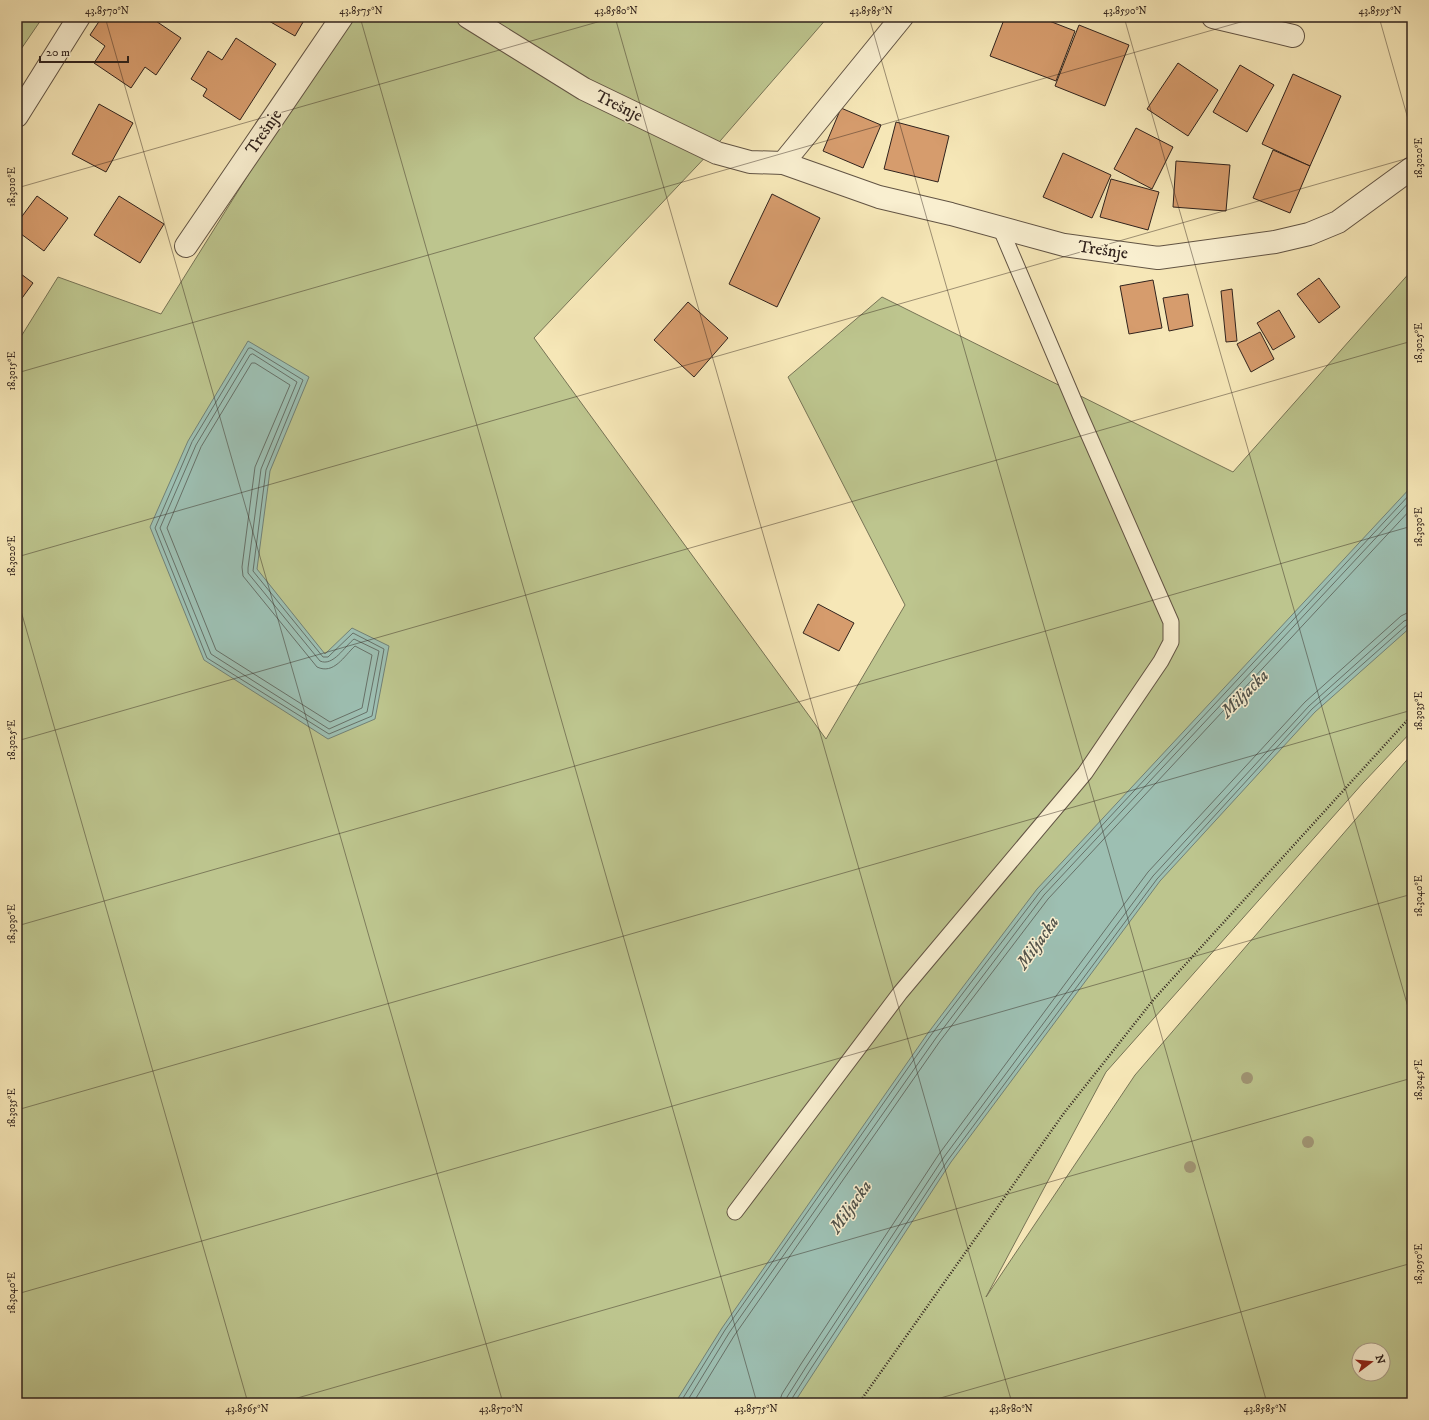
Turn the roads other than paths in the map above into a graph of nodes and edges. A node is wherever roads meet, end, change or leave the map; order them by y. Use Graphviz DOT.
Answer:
graph roads {
  1 [pos="79,17"];
  2 [pos="342,17"];
  3 [pos="468,17"];
  4 [pos="902,17"];
  5 [pos="1213,17"];
  6 [pos="1293,36"];
  7 [pos="17,116"];
  8 [pos="783,163"];
  9 [pos="1412,168"];
  10 [pos="1000,228"];
  11 [pos="186,246"];
  12 [pos="735,1212"];
  1 -- 7 [label="street"];
  2 -- 11 [label="street, Trešnje"];
  3 -- 8 [label="street, Trešnje"];
  4 -- 8 [label="street"];
  5 -- 6 [label="street"];
  8 -- 10 [label="street, Trešnje"];
  9 -- 10 [label="street, Trešnje"];
  10 -- 12 [label="lane"];
}
